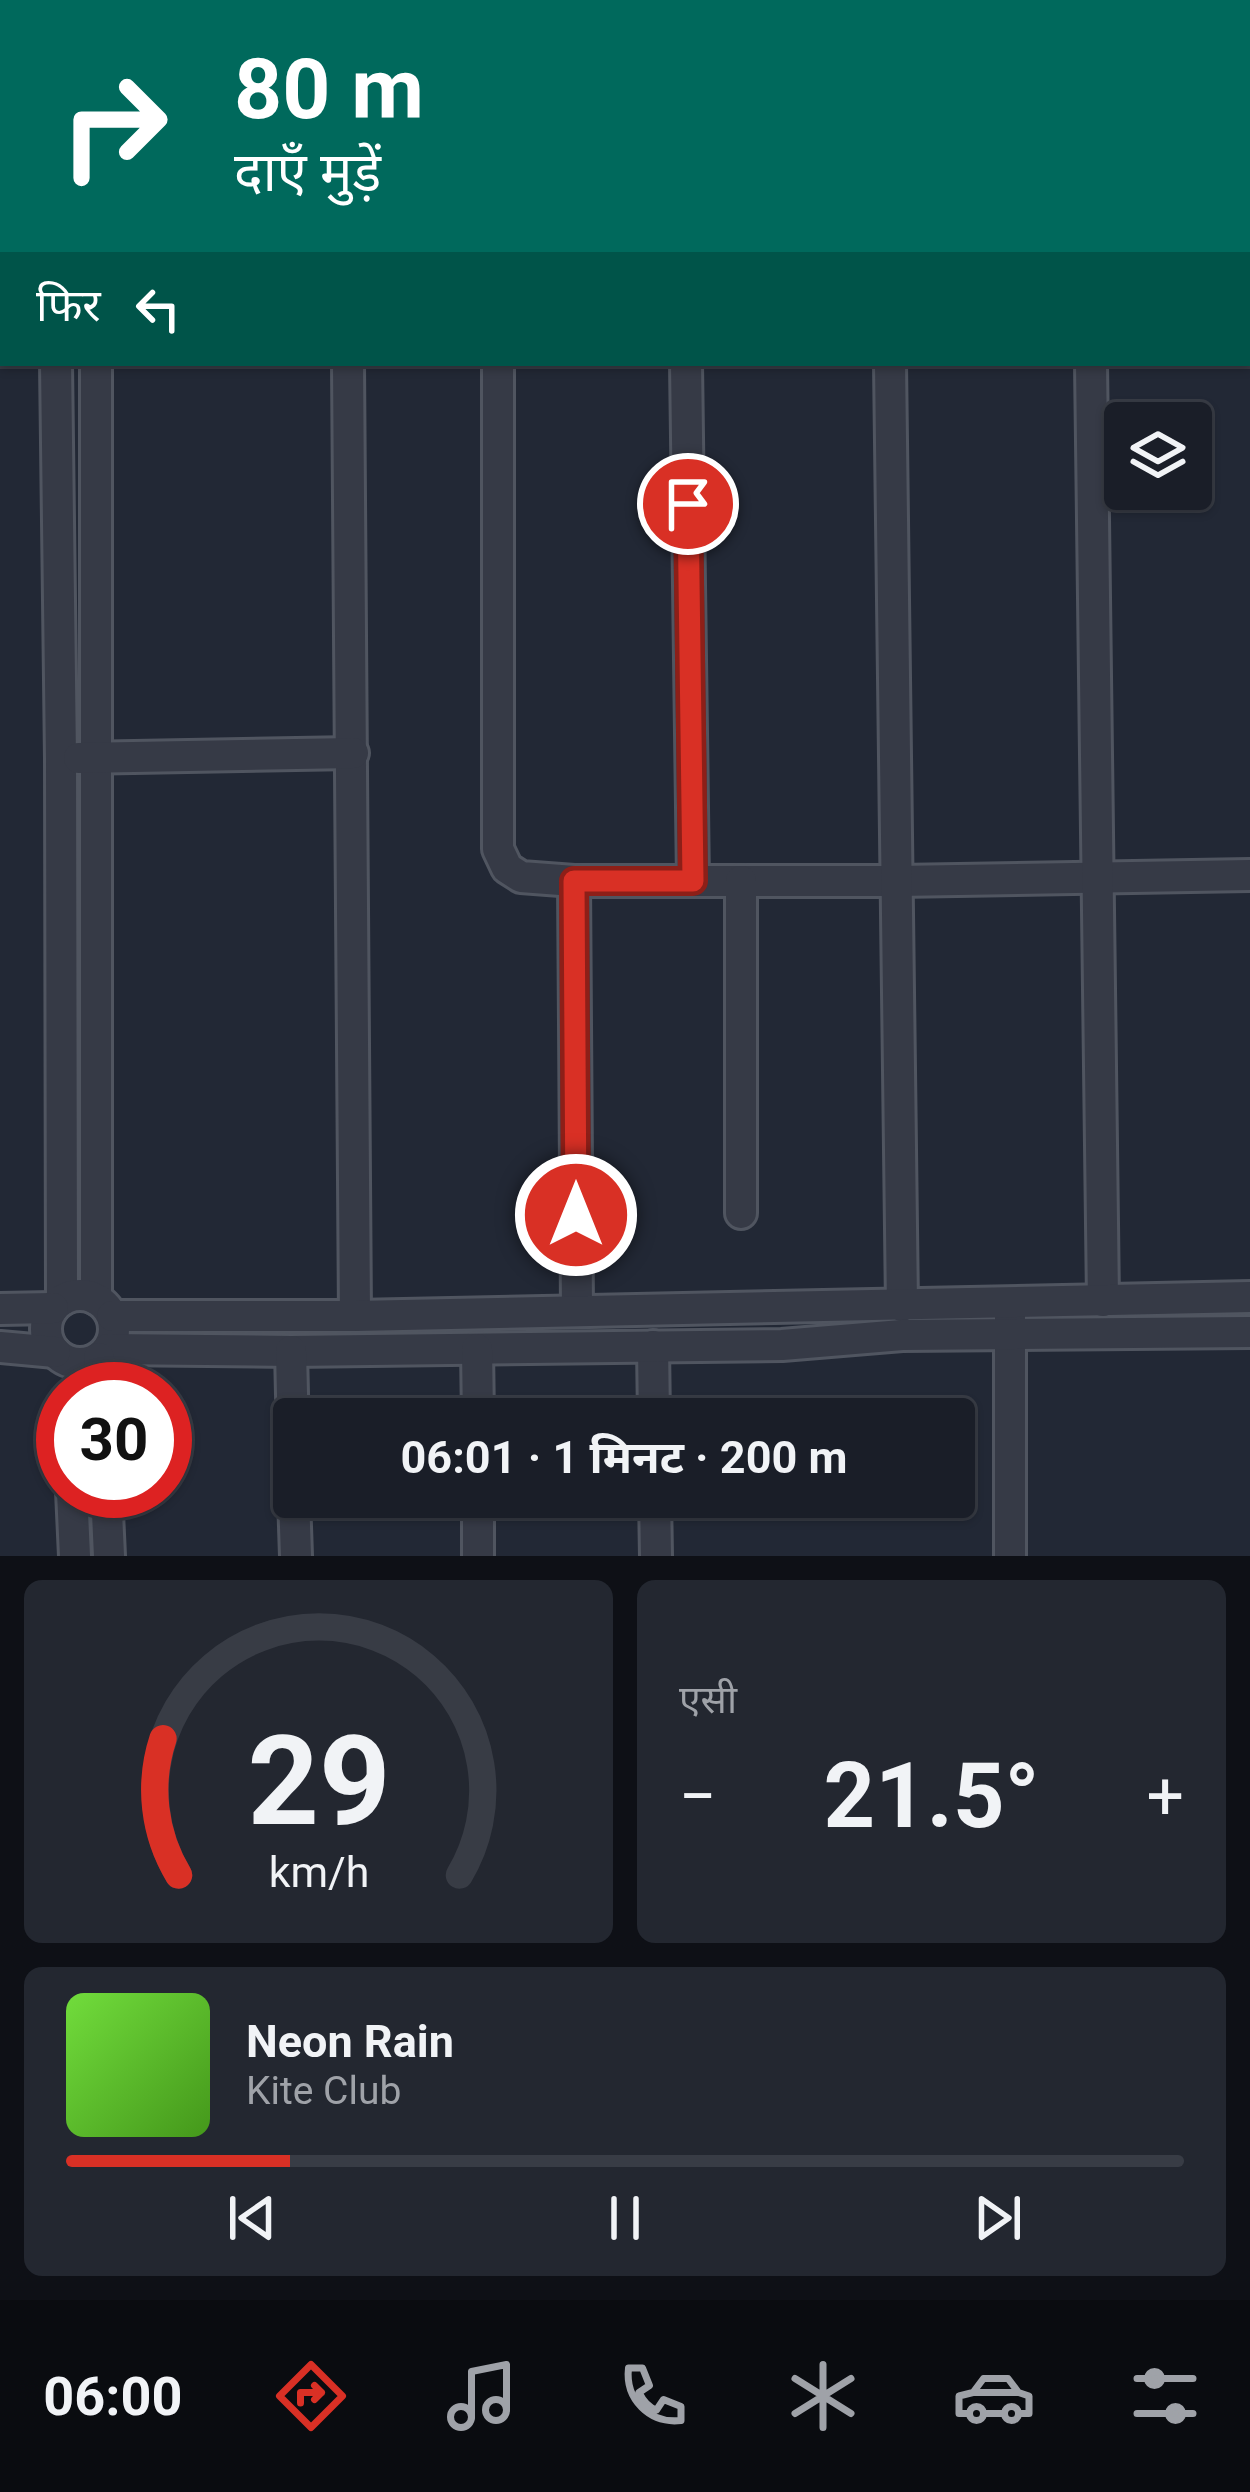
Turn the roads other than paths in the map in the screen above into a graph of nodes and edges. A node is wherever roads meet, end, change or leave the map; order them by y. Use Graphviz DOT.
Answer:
graph roads {
  1 [pos="56,366"];
  2 [pos="95,366"];
  3 [pos="348,366"];
  4 [pos="498,366"];
  5 [pos="686,366"];
  6 [pos="890,366"];
  7 [pos="1091,366"];
  8 [pos="352,753"];
  9 [pos="97,758"];
  10 [pos="61,759"];
  11 [pos="1099,875"];
  12 [pos="1250,875"];
  13 [pos="574,881"];
  14 [pos="693,881"];
  15 [pos="741,881"];
  16 [pos="898,881"];
  17 [pos="741,1213"];
  18 [pos="1250,1297"];
  19 [pos="1103,1301"];
  20 [pos="57,1304"];
  21 [pos="902,1306"];
  22 [pos="104,1307"];
  23 [pos="0,1310"];
  24 [pos="577,1310"];
  25 [pos="355,1316"];
  26 [pos="1010,1319"];
  27 [pos="1250,1332"];
  28 [pos="0,1346"];
  29 [pos="653,1346"];
  30 [pos="477,1349"];
  31 [pos="290,1351"];
  32 [pos="46,1362"];
  33 [pos="60,1362"];
  34 [pos="103,1362"];
  35 [pos="142,1362"];
  36 [pos="291,1398"];
  37 [pos="478,1398"];
  38 [pos="654,1398"];
  39 [pos="73,1518"];
  40 [pos="107,1518"];
  41 [pos="295,1518"];
  42 [pos="478,1518"];
  43 [pos="655,1518"];
  44 [pos="75,1556"];
  45 [pos="109,1556"];
  46 [pos="296,1556"];
  47 [pos="478,1556"];
  48 [pos="656,1556"];
  49 [pos="1010,1556"];
  1 -- 10 [label="street"];
  2 -- 9 [label="street"];
  3 -- 8 [label="street"];
  4 -- 13 [label="street"];
  5 -- 14 [label="street"];
  6 -- 16 [label="street"];
  7 -- 11 [label="street"];
  8 -- 9 [label="street"];
  8 -- 25 [label="street"];
  9 -- 10 [label="street"];
  9 -- 22 [label="street"];
  10 -- 20 [label="street"];
  11 -- 12 [label="street"];
  11 -- 16 [label="street"];
  11 -- 19 [label="street"];
  13 -- 14 [label="street"];
  13 -- 24 [label="street"];
  14 -- 15 [label="street"];
  15 -- 16 [label="street"];
  15 -- 17 [label="street"];
  16 -- 21 [label="street"];
  18 -- 19 [label="street"];
  19 -- 26 [label="street"];
  20 -- 22 [label="street"];
  20 -- 23 [label="street"];
  20 -- 33 [label="street"];
  21 -- 24 [label="street"];
  21 -- 26 [label="street"];
  22 -- 25 [label="street"];
  22 -- 34 [label="street"];
  24 -- 25 [label="street"];
  26 -- 27 [label="street"];
  26 -- 29 [label="street"];
  26 -- 49 [label="street"];
  28 -- 32 [label="street"];
  29 -- 30 [label="street"];
  29 -- 38 [label="street"];
  30 -- 31 [label="street"];
  30 -- 37 [label="street"];
  31 -- 35 [label="street"];
  31 -- 36 [label="street"];
  39 -- 44 [label="street"];
  40 -- 45 [label="street"];
  41 -- 46 [label="street"];
  42 -- 47 [label="street"];
  43 -- 48 [label="street"];
}
